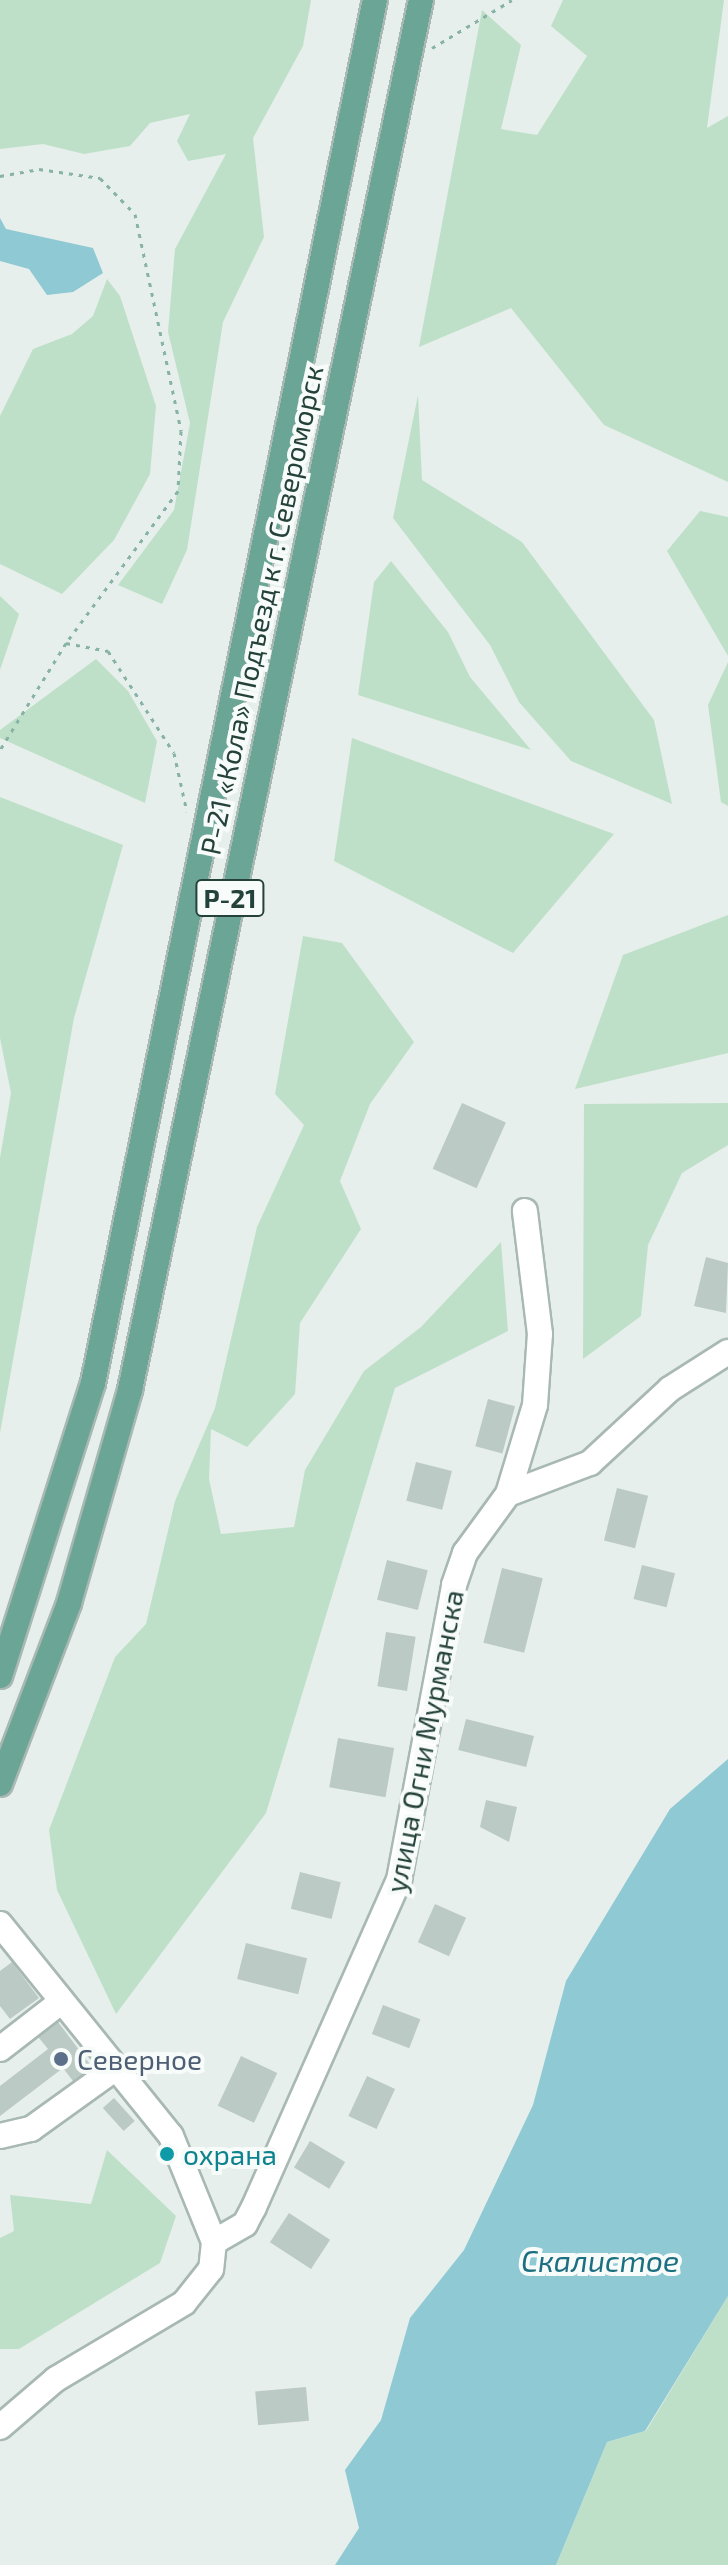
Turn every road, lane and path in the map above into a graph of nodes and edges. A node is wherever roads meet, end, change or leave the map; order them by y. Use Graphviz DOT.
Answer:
graph roads {
  1 [pos="375,0"];
  2 [pos="421,0"];
  3 [pos="512,0"];
  4 [pos="408,62"];
  5 [pos="0,176"];
  6 [pos="66,643"];
  7 [pos="0,750"];
  8 [pos="189,824"];
  9 [pos="525,1211"];
  10 [pos="728,1352"];
  11 [pos="508,1494"];
  12 [pos="0,1676"];
  13 [pos="0,1784"];
  14 [pos="2,1933"];
  15 [pos="62,2001"];
  16 [pos="0,2049"];
  17 [pos="116,2068"];
  18 [pos="0,2136"];
  19 [pos="214,2242"];
  20 [pos="0,2427"];
  1 -- 12 [label="main road, Р-21 «Кола» Подъезд к г. Североморск / Р-21"];
  2 -- 4 [label="main road, Р-21 «Кола» Подъезд к г. Североморск / Р-21"];
  3 -- 4 [label="path"];
  4 -- 13 [label="main road, Р-21 «Кола» Подъезд к г. Североморск / Р-21"];
  5 -- 6 [label="path"];
  6 -- 7 [label="path"];
  6 -- 8 [label="path"];
  9 -- 11 [label="street"];
  10 -- 11 [label="street"];
  11 -- 19 [label="street, улица Огни Мурманска"];
  14 -- 15 [label="street"];
  15 -- 16 [label="street"];
  15 -- 17 [label="street"];
  17 -- 18 [label="street"];
  17 -- 19 [label="street"];
  19 -- 20 [label="street"];
}
